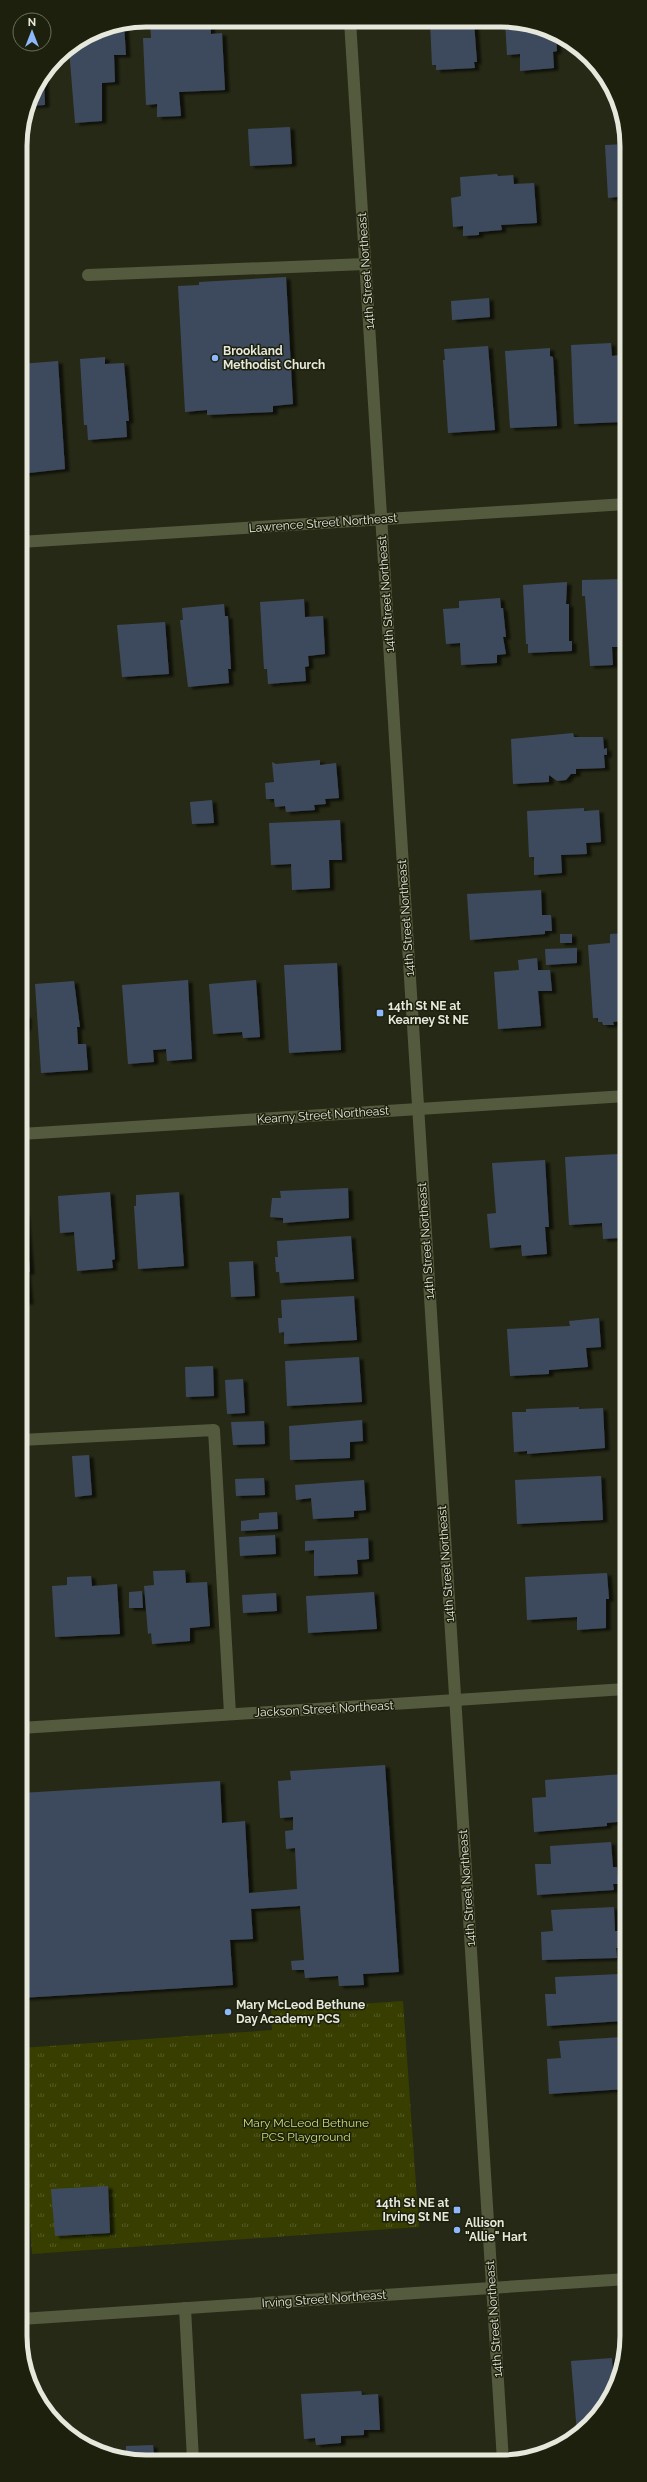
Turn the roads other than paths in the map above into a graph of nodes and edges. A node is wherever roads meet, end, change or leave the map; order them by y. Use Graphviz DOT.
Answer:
graph roads {
  1 [pos="350,27"];
  2 [pos="365,264"];
  3 [pos="88,275"];
  4 [pos="620,504"];
  5 [pos="381,519"];
  6 [pos="27,542"];
  7 [pos="620,1096"];
  8 [pos="418,1109"];
  9 [pos="27,1134"];
  10 [pos="27,1440"];
  11 [pos="620,1689"];
  12 [pos="455,1700"];
  13 [pos="230,1714"];
  14 [pos="27,1728"];
  15 [pos="620,2279"];
  16 [pos="492,2288"];
  17 [pos="185,2308"];
  18 [pos="27,2319"];
  19 [pos="193,2455"];
  20 [pos="503,2455"];
  1 -- 2 [label="street, 14th Street Northeast"];
  2 -- 3 [label="street"];
  2 -- 5 [label="street, 14th Street Northeast"];
  4 -- 5 [label="street, Lawrence Street Northeast"];
  5 -- 6 [label="street, Lawrence Street Northeast"];
  5 -- 8 [label="street, 14th Street Northeast"];
  7 -- 8 [label="street, Kearny Street Northeast"];
  8 -- 9 [label="street, Kearny Street Northeast"];
  8 -- 12 [label="street, 14th Street Northeast"];
  10 -- 13 [label="street"];
  11 -- 12 [label="street, Jackson Street Northeast"];
  12 -- 13 [label="street, Jackson Street Northeast"];
  12 -- 16 [label="street, 14th Street Northeast"];
  13 -- 14 [label="street, Jackson Street Northeast"];
  15 -- 16 [label="street, Irving Street Northeast"];
  16 -- 17 [label="street, Irving Street Northeast"];
  16 -- 20 [label="street, 14th Street Northeast"];
  17 -- 18 [label="street, Irving Street Northeast"];
  17 -- 19 [label="street"];
}
